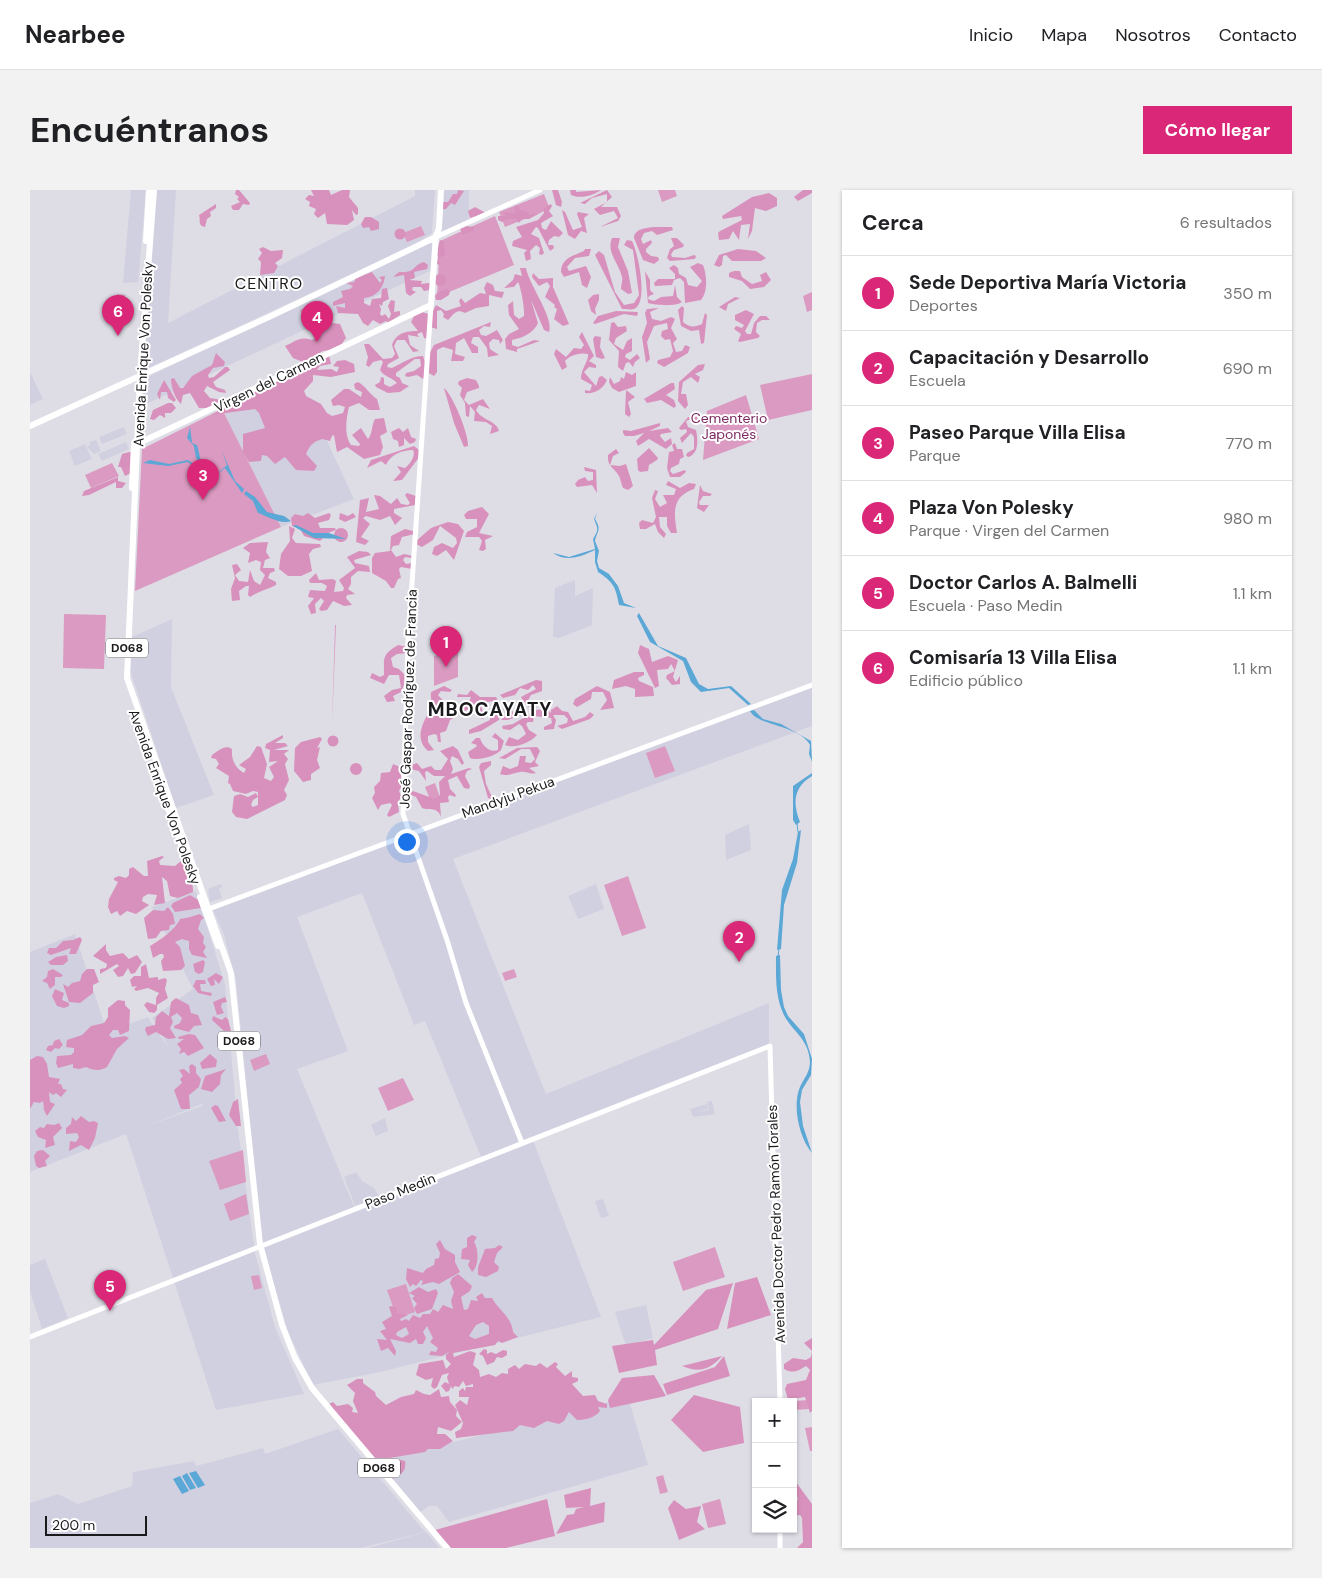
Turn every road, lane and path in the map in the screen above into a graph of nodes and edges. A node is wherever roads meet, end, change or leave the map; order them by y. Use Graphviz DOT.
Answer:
graph roads {
  1 [pos="149,190"];
  2 [pos="154,190"];
  3 [pos="437,190"];
  4 [pos="441,190"];
  5 [pos="540,190"];
  6 [pos="436,237"];
  7 [pos="431,305"];
  8 [pos="138,378"];
  9 [pos="30,428"];
  10 [pos="136,445"];
  11 [pos="812,685"];
  12 [pos="409,835"];
  13 [pos="207,909"];
  14 [pos="770,1046"];
  15 [pos="522,1143"];
  16 [pos="259,1248"];
  17 [pos="30,1337"];
  18 [pos="310,1389"];
  19 [pos="780,1398"];
  20 [pos="780,1533"];
  21 [pos="442,1548"];
  22 [pos="447,1548"];
  23 [pos="780,1548"];
  1 -- 8 [label="main road, Avenida Enrique Von Polesky / D068"];
  2 -- 8 [label="main road, Avenida Enrique Von Polesky / D068"];
  3 -- 6 [label="main road"];
  4 -- 6 [label="main road"];
  5 -- 6 [label="street"];
  6 -- 7 [label="main road"];
  6 -- 8 [label="main road"];
  7 -- 10 [label="main road, Virgen del Carmen"];
  7 -- 12 [label="street, José Gaspar Rodríguez de Francia"];
  8 -- 9 [label="main road"];
  8 -- 10 [label="main road, Avenida Enrique Von Polesky / D068"];
  10 -- 13 [label="main road, Avenida Enrique Von Polesky / D068"];
  11 -- 12 [label="street, Mandyju Pekua"];
  12 -- 13 [label="street, Mandyju Pekua"];
  12 -- 15 [label="street, José Gaspar Rodríguez de Francia"];
  13 -- 16 [label="main road, Avenida Enrique Von Polesky / D068"];
  14 -- 15 [label="street, Paso Medin"];
  14 -- 19 [label="street, Avenida Doctor Pedro Ramón Torales"];
  15 -- 16 [label="street, Paso Medin"];
  16 -- 17 [label="street, Paso Medin"];
  16 -- 18 [label="main road, Avenida Enrique Von Polesky / D068"];
  18 -- 21 [label="main road, D068"];
  18 -- 22 [label="main road, D068"];
  20 -- 23 [label="street"];
}
